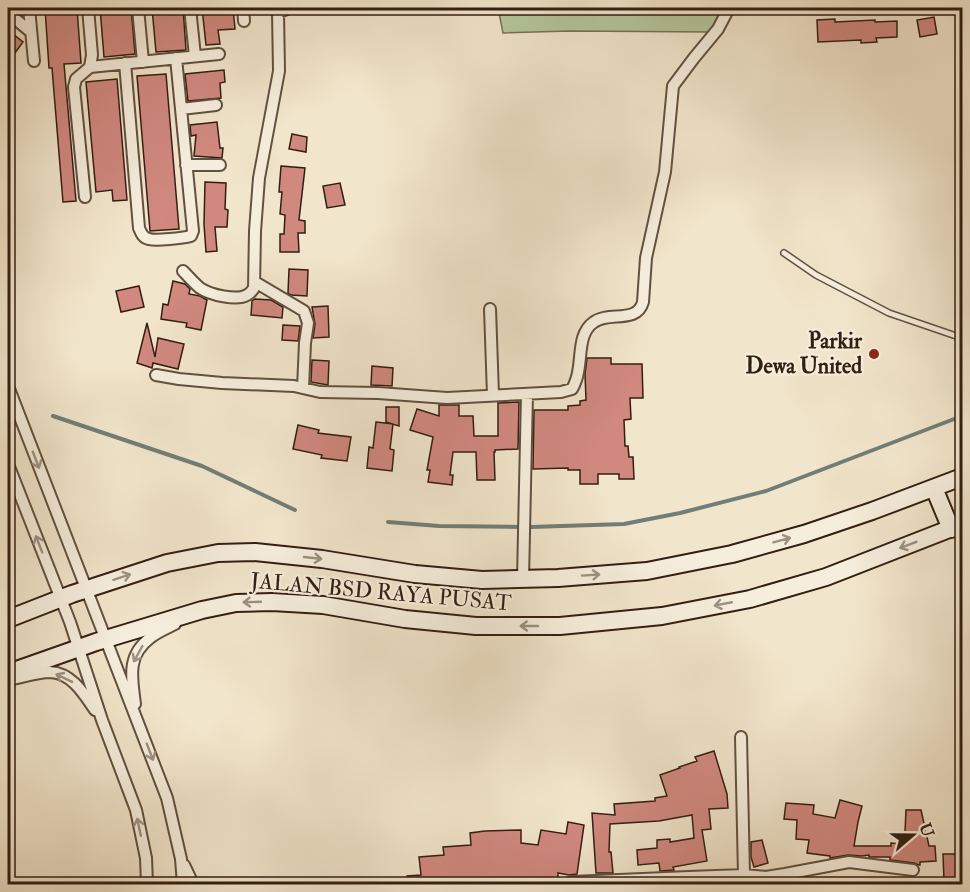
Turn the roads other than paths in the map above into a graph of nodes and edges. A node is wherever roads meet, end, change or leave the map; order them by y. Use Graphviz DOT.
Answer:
graph roads {
  1 [pos="29,8"];
  2 [pos="88,8"];
  3 [pos="138,8"];
  4 [pos="190,8"];
  5 [pos="243,8"];
  6 [pos="289,8"];
  7 [pos="729,8"];
  8 [pos="8,13"];
  9 [pos="244,21"];
  10 [pos="31,32"];
  11 [pos="219,54"];
  12 [pos="195,56"];
  13 [pos="176,58"];
  14 [pos="34,61"];
  15 [pos="142,62"];
  16 [pos="125,63"];
  17 [pos="90,67"];
  18 [pos="216,105"];
  19 [pos="181,109"];
  20 [pos="186,165"];
  21 [pos="220,165"];
  22 [pos="85,197"];
  23 [pos="784,253"];
  24 [pos="183,271"];
  25 [pos="255,282"];
  26 [pos="490,309"];
  27 [pos="963,338"];
  28 [pos="156,375"];
  29 [pos="8,386"];
  30 [pos="303,388"];
  31 [pos="527,394"];
  32 [pos="493,395"];
  33 [pos="8,464"];
  34 [pos="963,477"];
  35 [pos="934,488"];
  36 [pos="957,526"];
  37 [pos="523,579"];
  38 [pos="87,589"];
  39 [pos="60,598"];
  40 [pos="202,610"];
  41 [pos="8,618"];
  42 [pos="105,639"];
  43 [pos="78,648"];
  44 [pos="8,673"];
  45 [pos="8,680"];
  46 [pos="136,717"];
  47 [pos="102,720"];
  48 [pos="741,737"];
  49 [pos="181,859"];
  50 [pos="913,870"];
  51 [pos="744,875"];
  52 [pos="790,879"];
  53 [pos="691,880"];
  54 [pos="570,884"];
  55 [pos="147,885"];
  56 [pos="183,885"];
  57 [pos="193,885"];
  1 -- 10 [label="street"];
  2 -- 17 [label="street"];
  3 -- 15 [label="street"];
  4 -- 12 [label="street"];
  5 -- 9 [label="street"];
  6 -- 25 [label="street"];
  7 -- 31 [label="street"];
  8 -- 10 [label="street"];
  10 -- 14 [label="street"];
  11 -- 12 [label="street"];
  12 -- 13 [label="street"];
  13 -- 15 [label="street"];
  13 -- 19 [label="street"];
  15 -- 16 [label="street"];
  16 -- 17 [label="street"];
  16 -- 20 [label="street"];
  17 -- 22 [label="street"];
  18 -- 19 [label="street"];
  19 -- 20 [label="street"];
  20 -- 21 [label="street"];
  23 -- 27 [label="lane"];
  24 -- 25 [label="street"];
  25 -- 30 [label="street"];
  26 -- 32 [label="street"];
  28 -- 30 [label="street"];
  29 -- 38 [label="street, one-way"];
  30 -- 32 [label="street"];
  31 -- 32 [label="street"];
  31 -- 37 [label="street"];
  39 -- 33 [label="street, one-way"];
  34 -- 35 [label="main road, JALAN BSD RAYA PUSAT"];
  35 -- 36 [label="main road"];
  37 -- 35 [label="main road, JALAN BSD RAYA PUSAT, one-way"];
  36 -- 40 [label="main road, JALAN BSD RAYA PUSAT, one-way"];
  38 -- 37 [label="main road, JALAN BSD RAYA PUSAT, one-way"];
  38 -- 39 [label="main road, JALAN BSD RAYA PUSAT"];
  38 -- 42 [label="street"];
  39 -- 41 [label="main road, JALAN BSD RAYA PUSAT"];
  39 -- 43 [label="street"];
  40 -- 42 [label="main road, JALAN BSD RAYA PUSAT"];
  40 -- 46 [label="street, one-way"];
  42 -- 43 [label="main road, JALAN BSD RAYA PUSAT"];
  42 -- 46 [label="street"];
  43 -- 44 [label="main road, JALAN BSD RAYA PUSAT"];
  43 -- 47 [label="street"];
  47 -- 45 [label="street, one-way"];
  46 -- 49 [label="street, one-way"];
  55 -- 47 [label="street, one-way"];
  48 -- 51 [label="street"];
  49 -- 56 [label="street"];
  49 -- 57 [label="street"];
  50 -- 52 [label="street"];
  51 -- 52 [label="street"];
  51 -- 53 [label="street"];
  53 -- 54 [label="street"];
}
